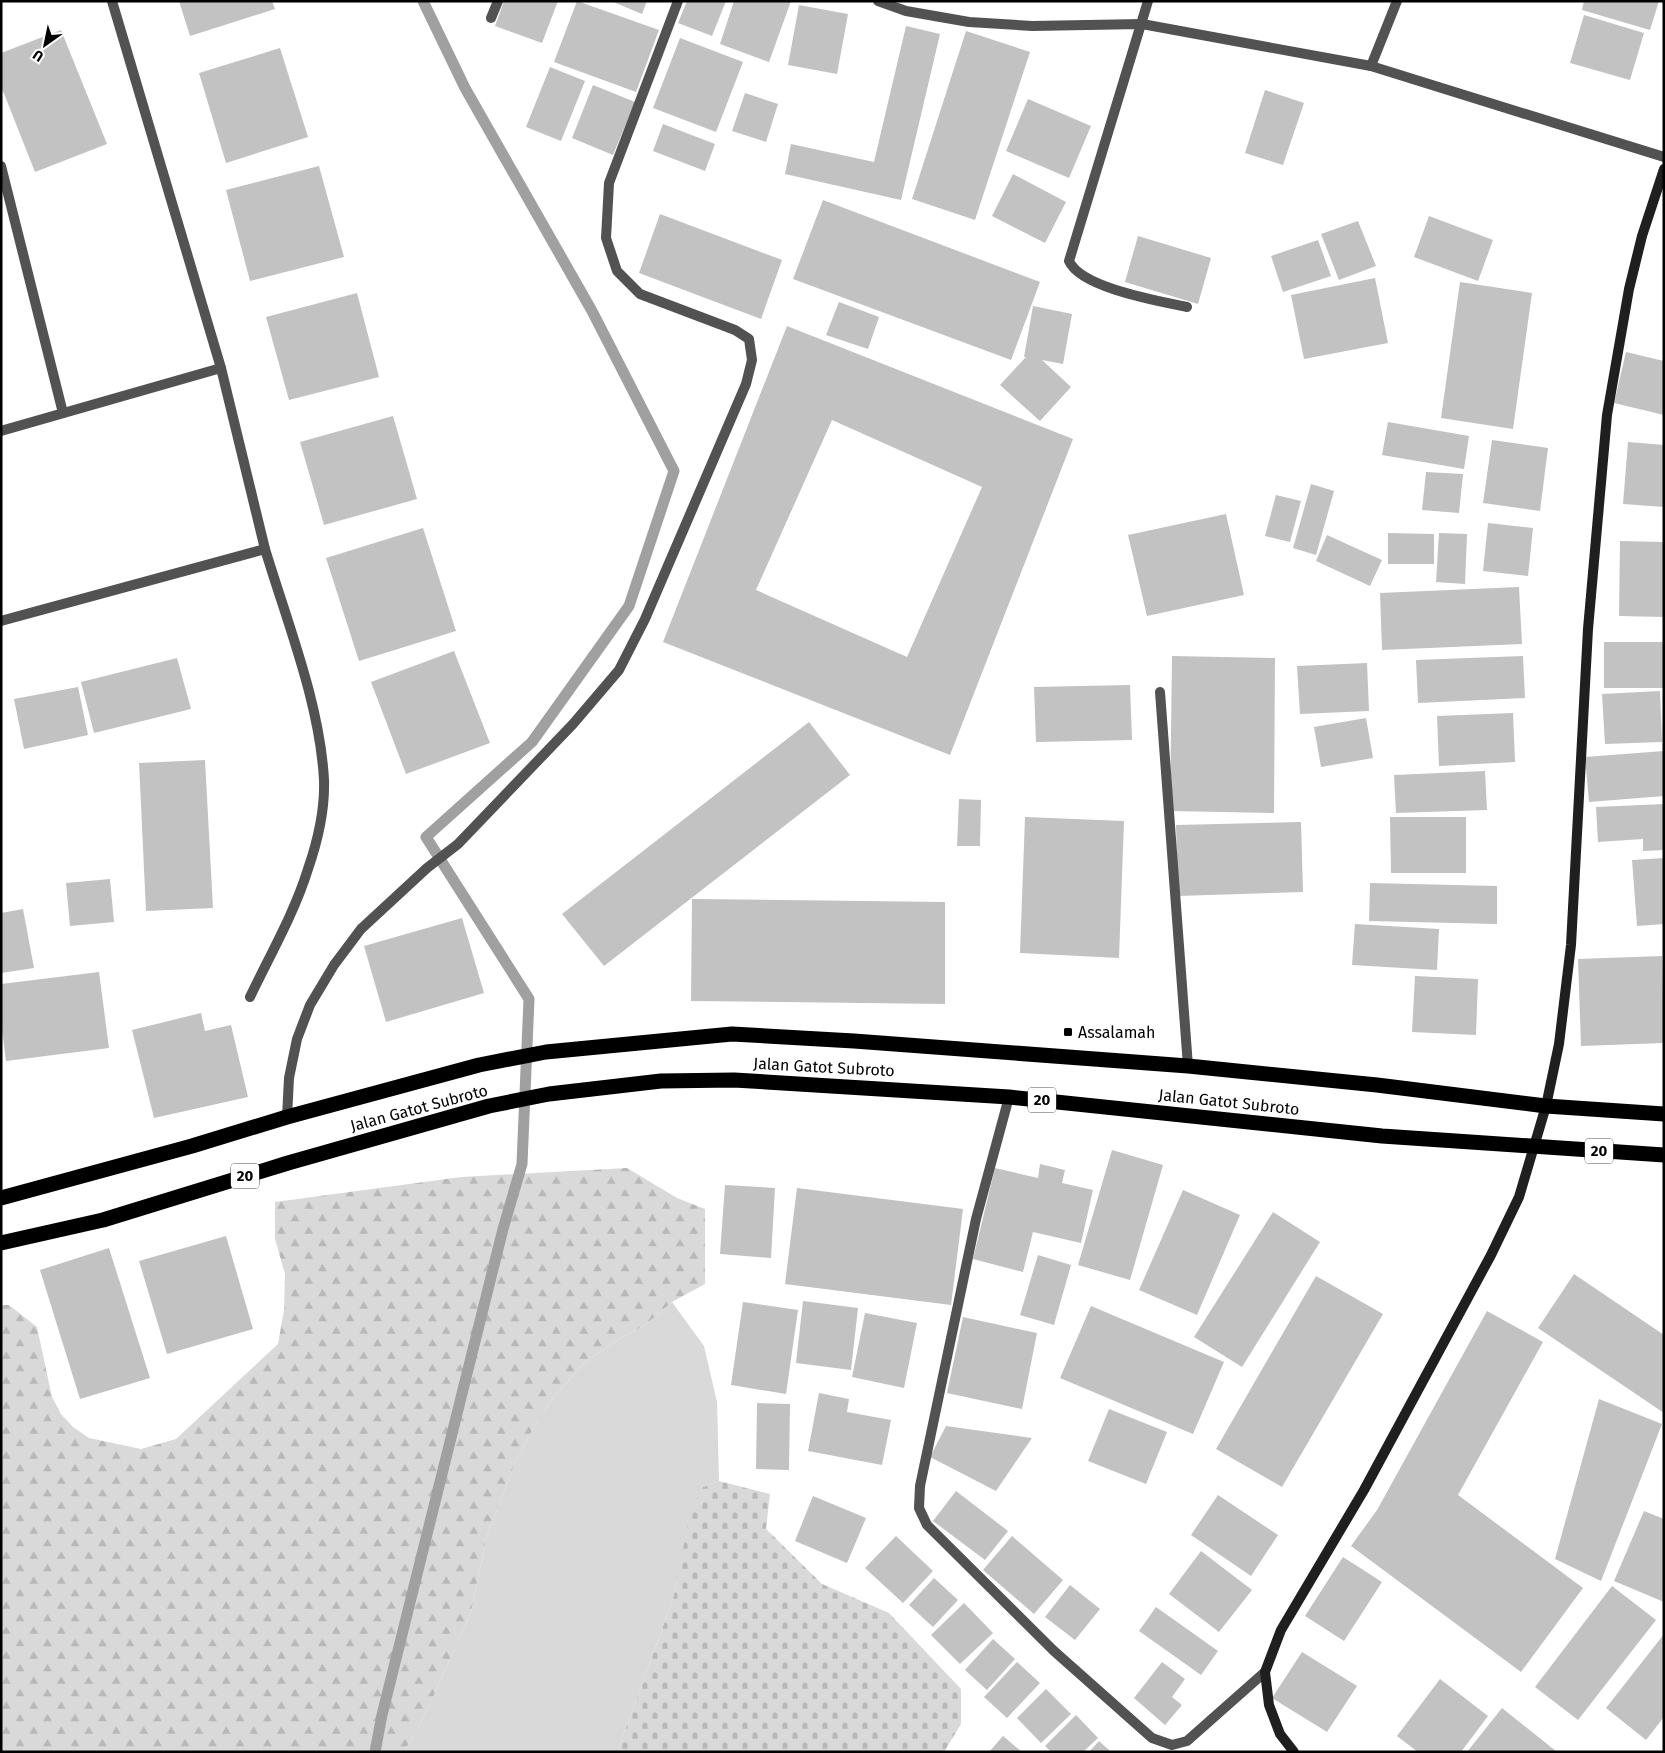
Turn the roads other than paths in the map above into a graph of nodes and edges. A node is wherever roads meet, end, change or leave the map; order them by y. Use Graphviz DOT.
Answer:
graph roads {
  1 [pos="112,1"];
  2 [pos="498,1"];
  3 [pos="678,1"];
  4 [pos="878,1"];
  5 [pos="1148,1"];
  6 [pos="1397,1"];
  7 [pos="491,18"];
  8 [pos="1142,24"];
  9 [pos="1371,66"];
  10 [pos="1664,157"];
  11 [pos="1,166"];
  12 [pos="1664,169"];
  13 [pos="1187,307"];
  14 [pos="221,368"];
  15 [pos="64,414"];
  16 [pos="1,431"];
  17 [pos="265,549"];
  18 [pos="1,621"];
  19 [pos="1160,692"];
  20 [pos="250,997"];
  21 [pos="1188,1066"];
  22 [pos="1010,1097"];
  23 [pos="1546,1106"];
  24 [pos="1664,1114"];
  25 [pos="287,1116"];
  26 [pos="1535,1147"];
  27 [pos="1664,1155"];
  28 [pos="1,1198"];
  29 [pos="1,1243"];
  30 [pos="1266,1672"];
  31 [pos="1169,1749"];
  32 [pos="1294,1752"];
  1 -- 14 [label="street"];
  2 -- 7 [label="street"];
  3 -- 25 [label="street"];
  4 -- 8 [label="street"];
  5 -- 8 [label="street"];
  6 -- 9 [label="street"];
  8 -- 9 [label="street"];
  8 -- 13 [label="street"];
  9 -- 10 [label="street"];
  11 -- 15 [label="street"];
  12 -- 23 [label="street"];
  14 -- 15 [label="street"];
  14 -- 17 [label="street"];
  15 -- 16 [label="street"];
  17 -- 18 [label="street"];
  17 -- 20 [label="street"];
  19 -- 21 [label="street"];
  21 -- 23 [label="highway, Jalan Gatot Subroto"];
  21 -- 25 [label="highway, Jalan Gatot Subroto"];
  22 -- 26 [label="highway, Jalan Gatot Subroto / 20"];
  22 -- 29 [label="highway, Jalan Gatot Subroto / 20"];
  22 -- 31 [label="street"];
  23 -- 24 [label="highway, Jalan Gatot Subroto"];
  23 -- 26 [label="street"];
  25 -- 28 [label="highway, Jalan Gatot Subroto"];
  26 -- 27 [label="highway, Jalan Gatot Subroto / 20"];
  26 -- 30 [label="street"];
  30 -- 31 [label="street"];
  30 -- 32 [label="street"];
}
